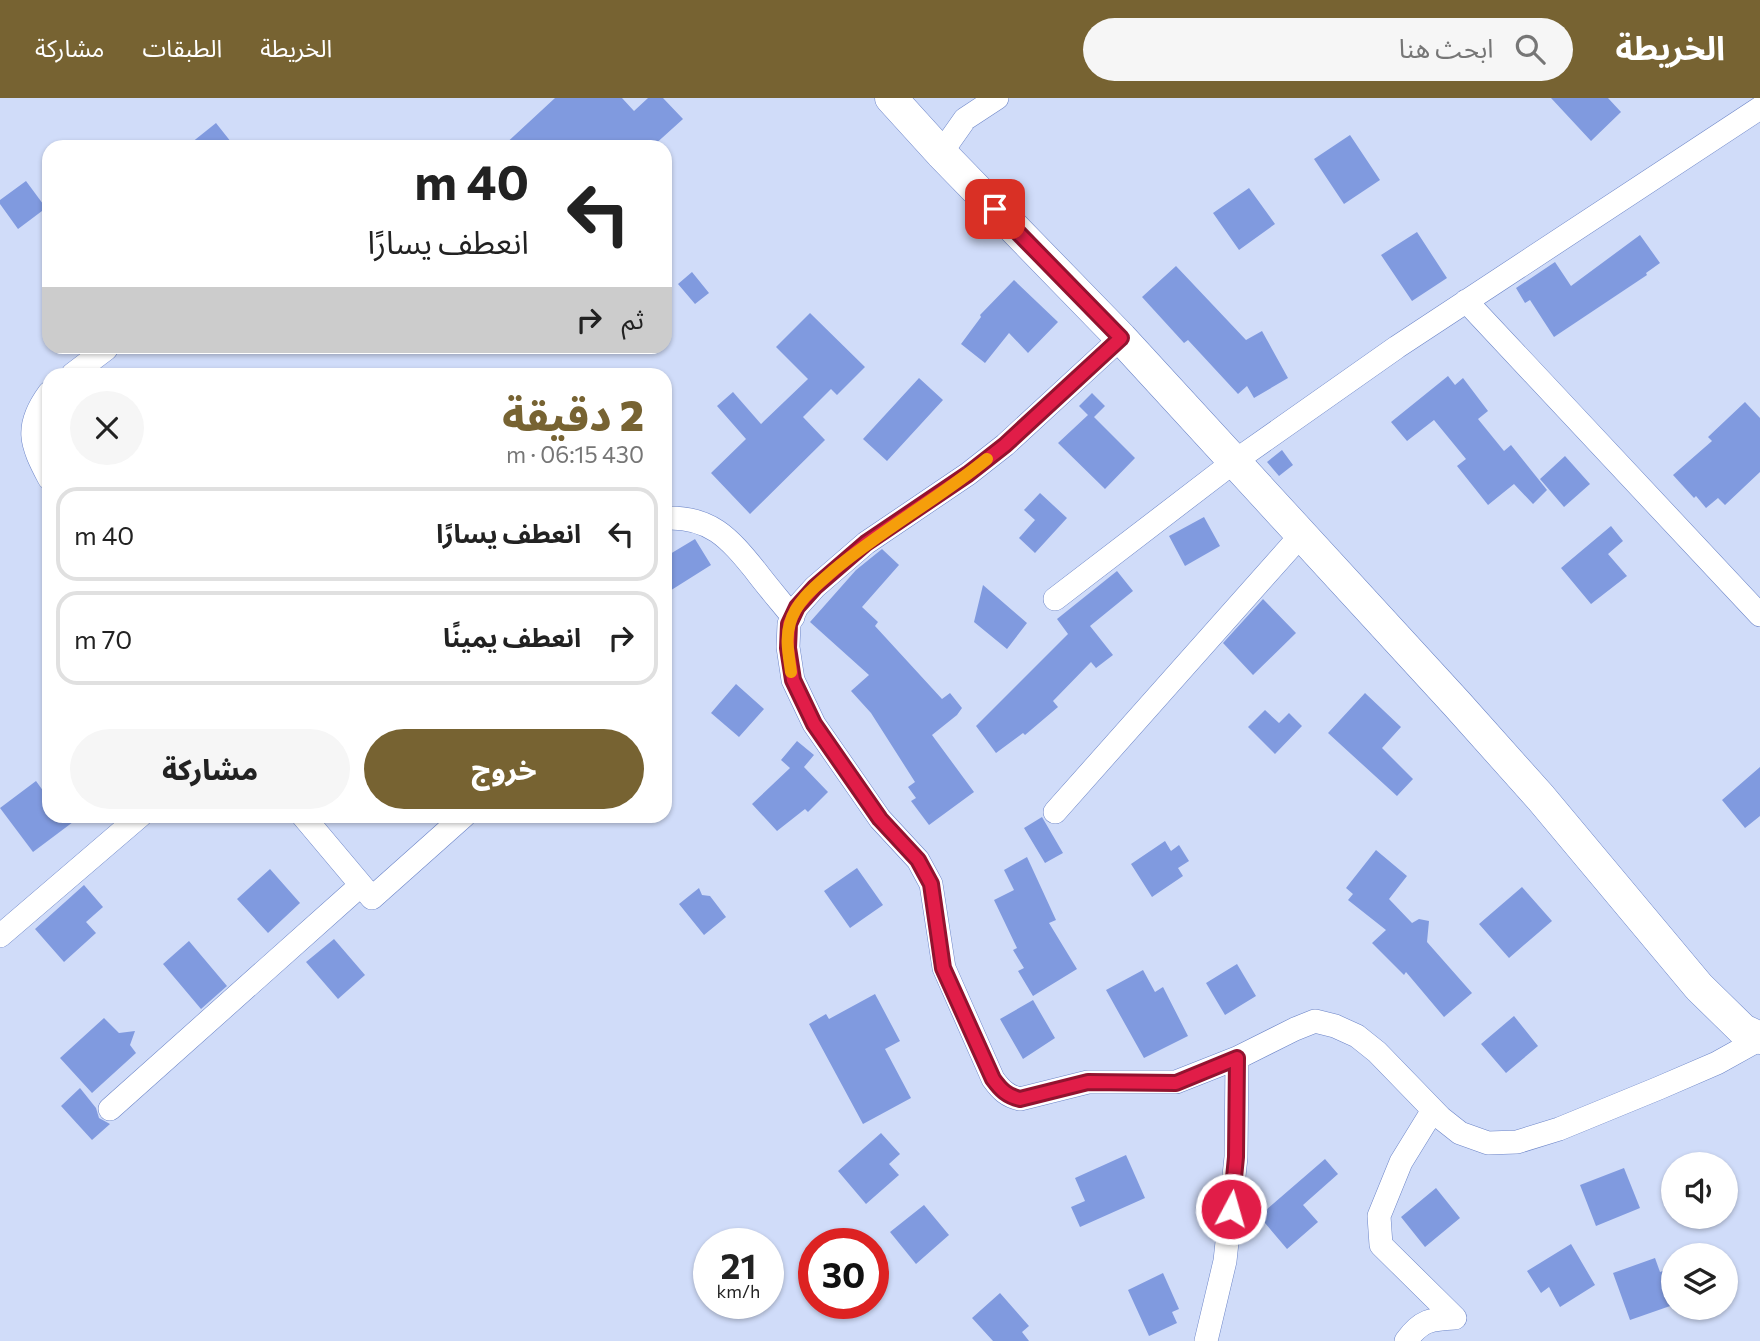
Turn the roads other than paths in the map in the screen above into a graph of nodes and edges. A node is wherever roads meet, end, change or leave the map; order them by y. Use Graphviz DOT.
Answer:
graph roads {
  1 [pos="891,98"];
  2 [pos="997,98"];
  3 [pos="1760,108"];
  4 [pos="941,153"];
  5 [pos="1466,301"];
  6 [pos="1121,338"];
  7 [pos="99,354"];
  8 [pos="81,368"];
  9 [pos="42,405"];
  10 [pos="42,461"];
  11 [pos="1235,461"];
  12 [pos="672,517"];
  13 [pos="1302,534"];
  14 [pos="1055,599"];
  15 [pos="1760,615"];
  16 [pos="793,617"];
  17 [pos="1055,812"];
  18 [pos="132,823"];
  19 [pos="309,823"];
  20 [pos="456,823"];
  21 [pos="361,885"];
  22 [pos="0,936"];
  23 [pos="1760,1039"];
  24 [pos="1237,1058"];
  25 [pos="110,1109"];
  26 [pos="1433,1110"];
  27 [pos="1206,1341"];
  28 [pos="1406,1341"];
  1 -- 4 [label="street"];
  2 -- 4 [label="street"];
  3 -- 5 [label="street"];
  4 -- 6 [label="street"];
  5 -- 11 [label="street"];
  5 -- 15 [label="street"];
  6 -- 11 [label="street"];
  6 -- 16 [label="street"];
  7 -- 8 [label="street"];
  9 -- 10 [label="street"];
  11 -- 13 [label="street"];
  11 -- 14 [label="street"];
  12 -- 16 [label="street"];
  13 -- 17 [label="street"];
  13 -- 23 [label="street"];
  16 -- 24 [label="street"];
  18 -- 22 [label="street"];
  19 -- 21 [label="street"];
  20 -- 21 [label="street"];
  21 -- 25 [label="street"];
  23 -- 26 [label="street"];
  24 -- 26 [label="street"];
  24 -- 27 [label="street"];
  26 -- 28 [label="street"];
}
